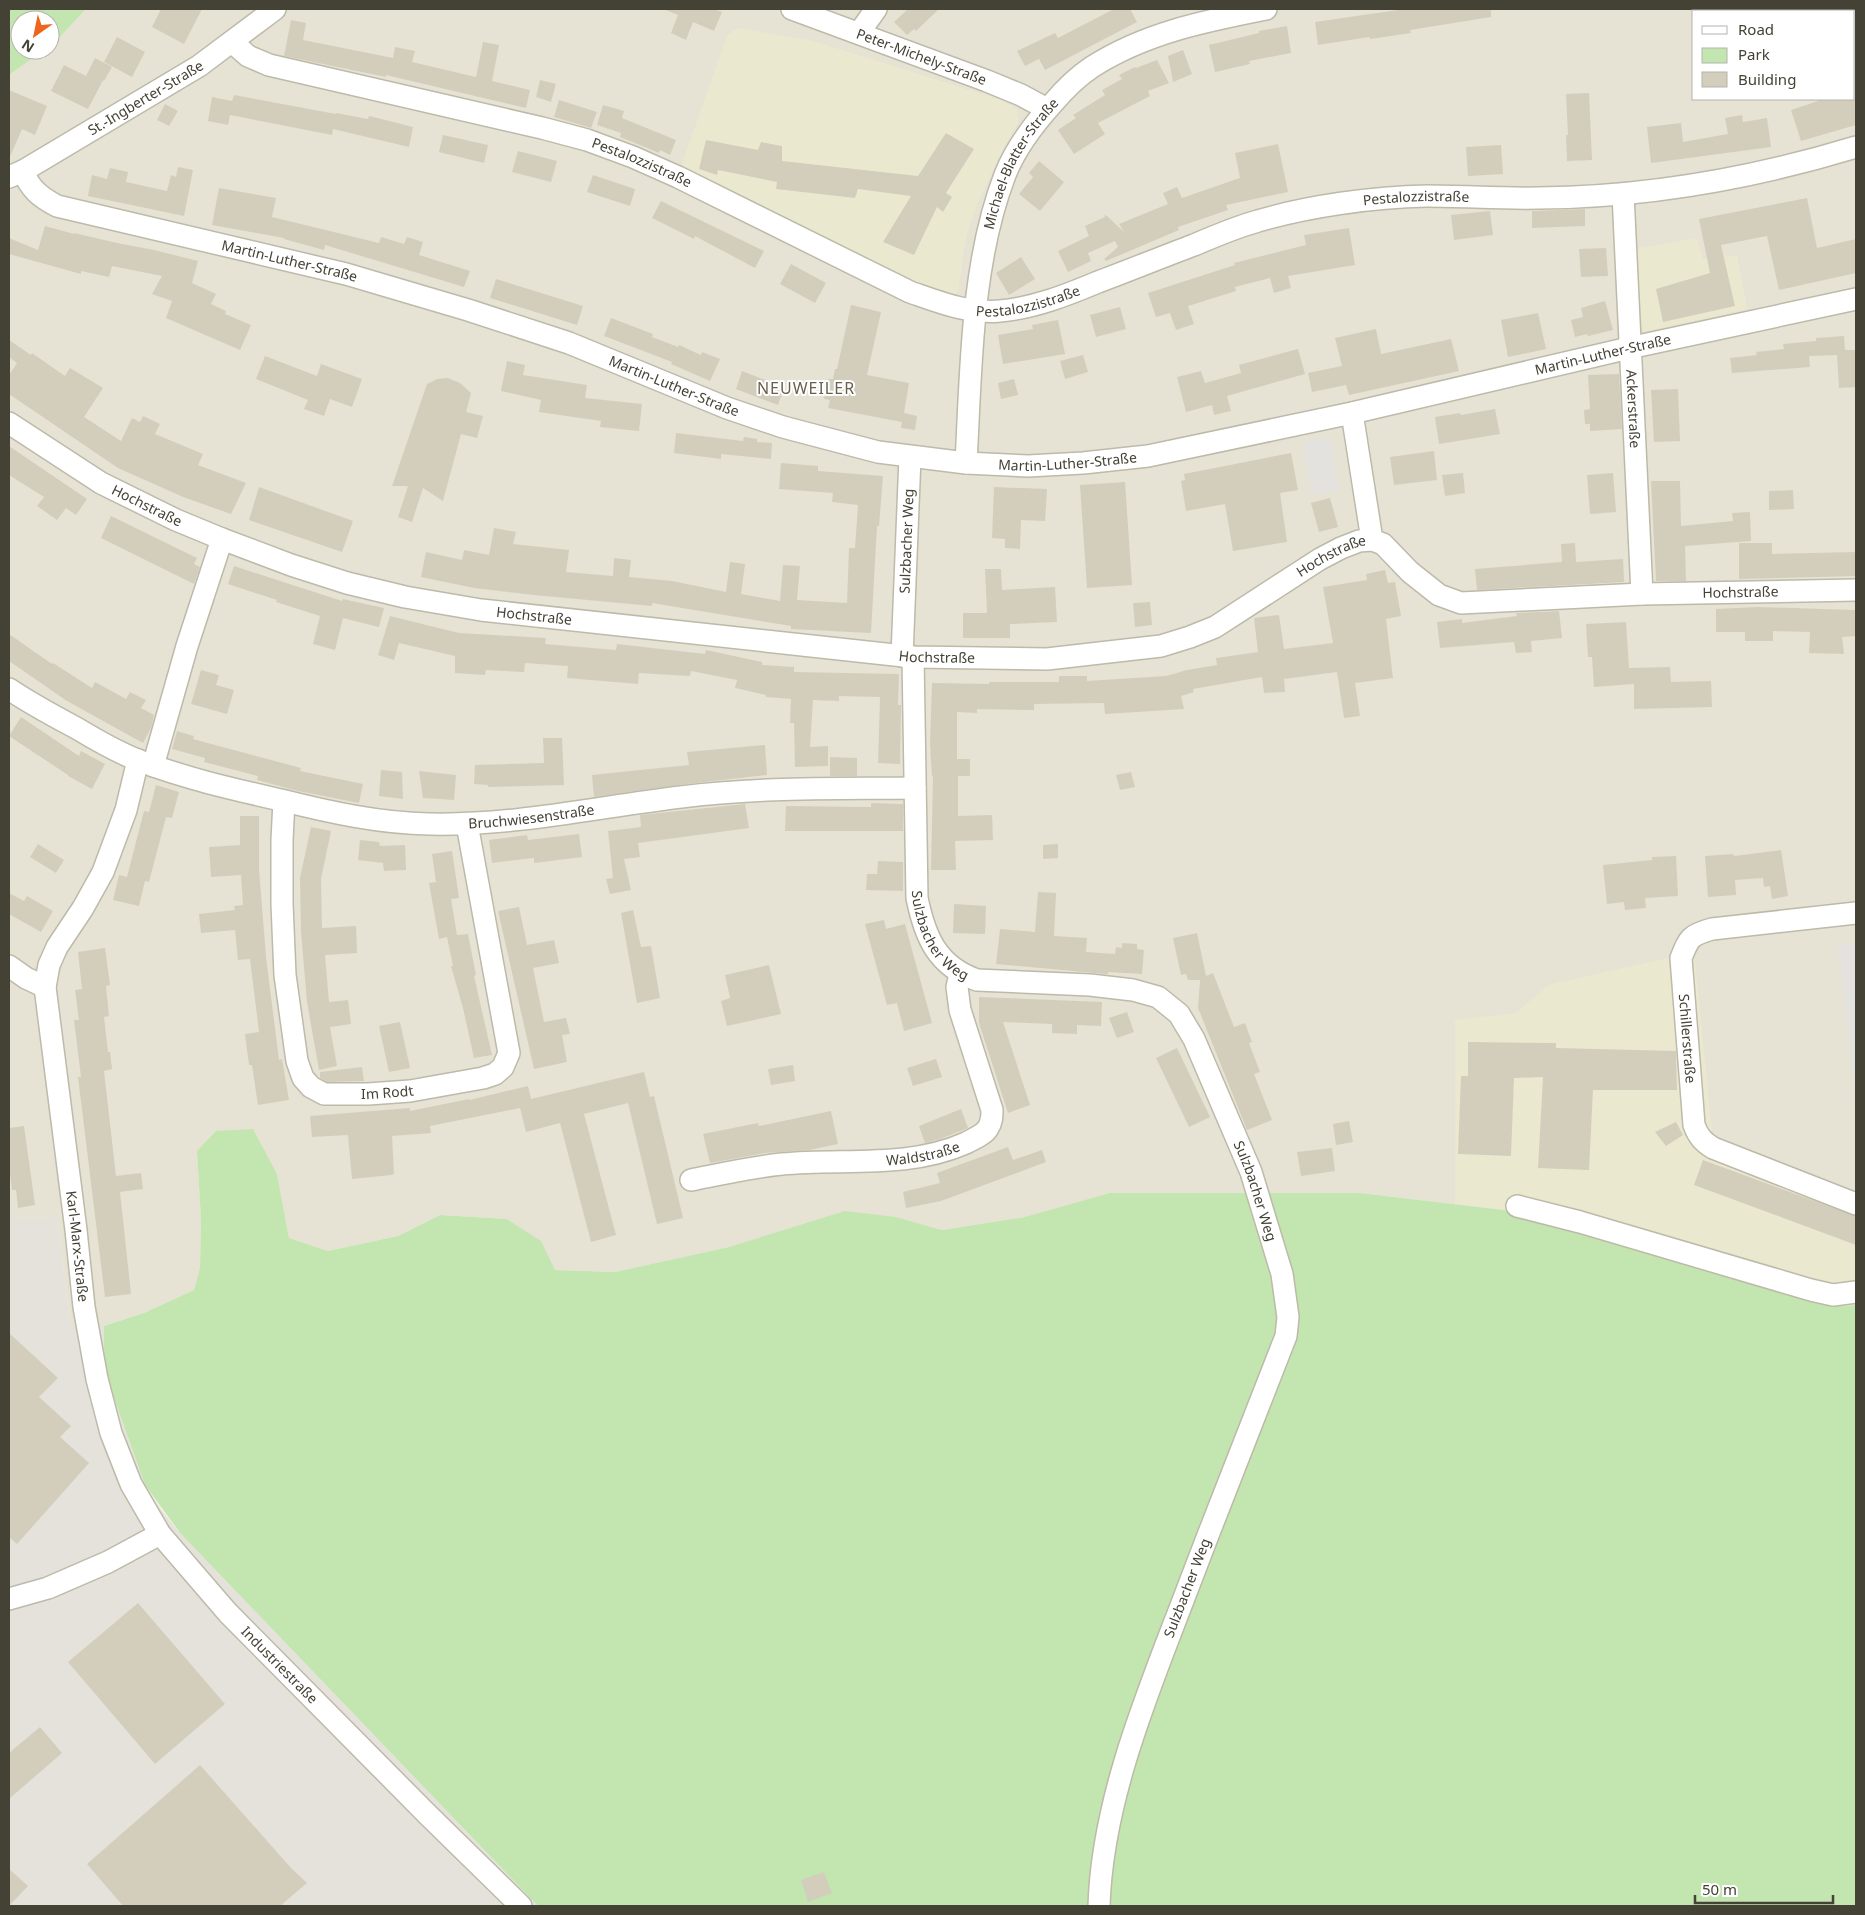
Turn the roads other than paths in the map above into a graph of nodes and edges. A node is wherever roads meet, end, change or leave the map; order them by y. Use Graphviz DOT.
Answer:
graph roads {
  1 [pos="275,9"];
  2 [pos="792,9"];
  3 [pos="876,9"];
  4 [pos="1266,9"];
  5 [pos="858,33"];
  6 [pos="232,42"];
  7 [pos="1047,109"];
  8 [pos="1856,147"];
  9 [pos="16,174"];
  10 [pos="1622,194"];
  11 [pos="1856,298"];
  12 [pos="976,311"];
  13 [pos="1629,348"];
  14 [pos="1352,413"];
  15 [pos="9,423"];
  16 [pos="910,457"];
  17 [pos="966,463"];
  18 [pos="222,539"];
  19 [pos="1372,540"];
  20 [pos="1856,590"];
  21 [pos="1642,594"];
  22 [pos="908,657"];
  23 [pos="9,689"];
  24 [pos="145,763"];
  25 [pos="915,788"];
  26 [pos="284,801"];
  27 [pos="467,824"];
  28 [pos="1856,913"];
  29 [pos="9,966"];
  30 [pos="960,974"];
  31 [pos="45,987"];
  32 [pos="691,1180"];
  33 [pos="1856,1204"];
  34 [pos="1516,1206"];
  35 [pos="1856,1292"];
  36 [pos="160,1534"];
  37 [pos="9,1600"];
  38 [pos="521,1906"];
  39 [pos="1099,1906"];
  1 -- 6 [label="street, St.-Ingberter-Straße"];
  2 -- 5 [label="street, Peter-Michely-Straße"];
  3 -- 5 [label="street"];
  4 -- 7 [label="street, Michael-Blatter-Straße"];
  5 -- 7 [label="street, Peter-Michely-Straße"];
  6 -- 9 [label="street, St.-Ingberter-Straße"];
  6 -- 12 [label="street, Pestalozzistraße"];
  7 -- 12 [label="street, Michael-Blatter-Straße"];
  8 -- 10 [label="street, Pestalozzistraße"];
  9 -- 16 [label="street, Martin-Luther-Straße"];
  10 -- 12 [label="street, Pestalozzistraße"];
  10 -- 13 [label="street, Ackerstraße"];
  11 -- 13 [label="street, Martin-Luther-Straße"];
  12 -- 17 [label="street, Michael-Blatter-Straße"];
  13 -- 14 [label="street, Martin-Luther-Straße"];
  13 -- 21 [label="street, Ackerstraße"];
  14 -- 17 [label="street, Martin-Luther-Straße"];
  14 -- 19 [label="street"];
  15 -- 18 [label="street, Hochstraße"];
  16 -- 17 [label="street, Martin-Luther-Straße"];
  16 -- 22 [label="street, Sulzbacher Weg"];
  18 -- 22 [label="street, Hochstraße"];
  18 -- 24 [label="street"];
  19 -- 21 [label="street, Hochstraße"];
  19 -- 22 [label="street, Hochstraße"];
  20 -- 21 [label="street, Hochstraße"];
  22 -- 25 [label="street, Sulzbacher Weg"];
  23 -- 24 [label="street, Bruchwiesenstraße"];
  24 -- 26 [label="street, Bruchwiesenstraße"];
  24 -- 31 [label="street"];
  25 -- 27 [label="street, Bruchwiesenstraße"];
  25 -- 30 [label="street, Sulzbacher Weg"];
  26 -- 27 [label="street, Bruchwiesenstraße"];
  26 -- 27 [label="street, Im Rodt"];
  28 -- 33 [label="street, Schillerstraße"];
  29 -- 31 [label="street"];
  30 -- 32 [label="street, Waldstraße"];
  30 -- 39 [label="street, Sulzbacher Weg"];
  31 -- 36 [label="street, Karl-Marx-Straße"];
  34 -- 35 [label="street"];
  36 -- 37 [label="street"];
  36 -- 38 [label="street, Industriestraße"];
}
